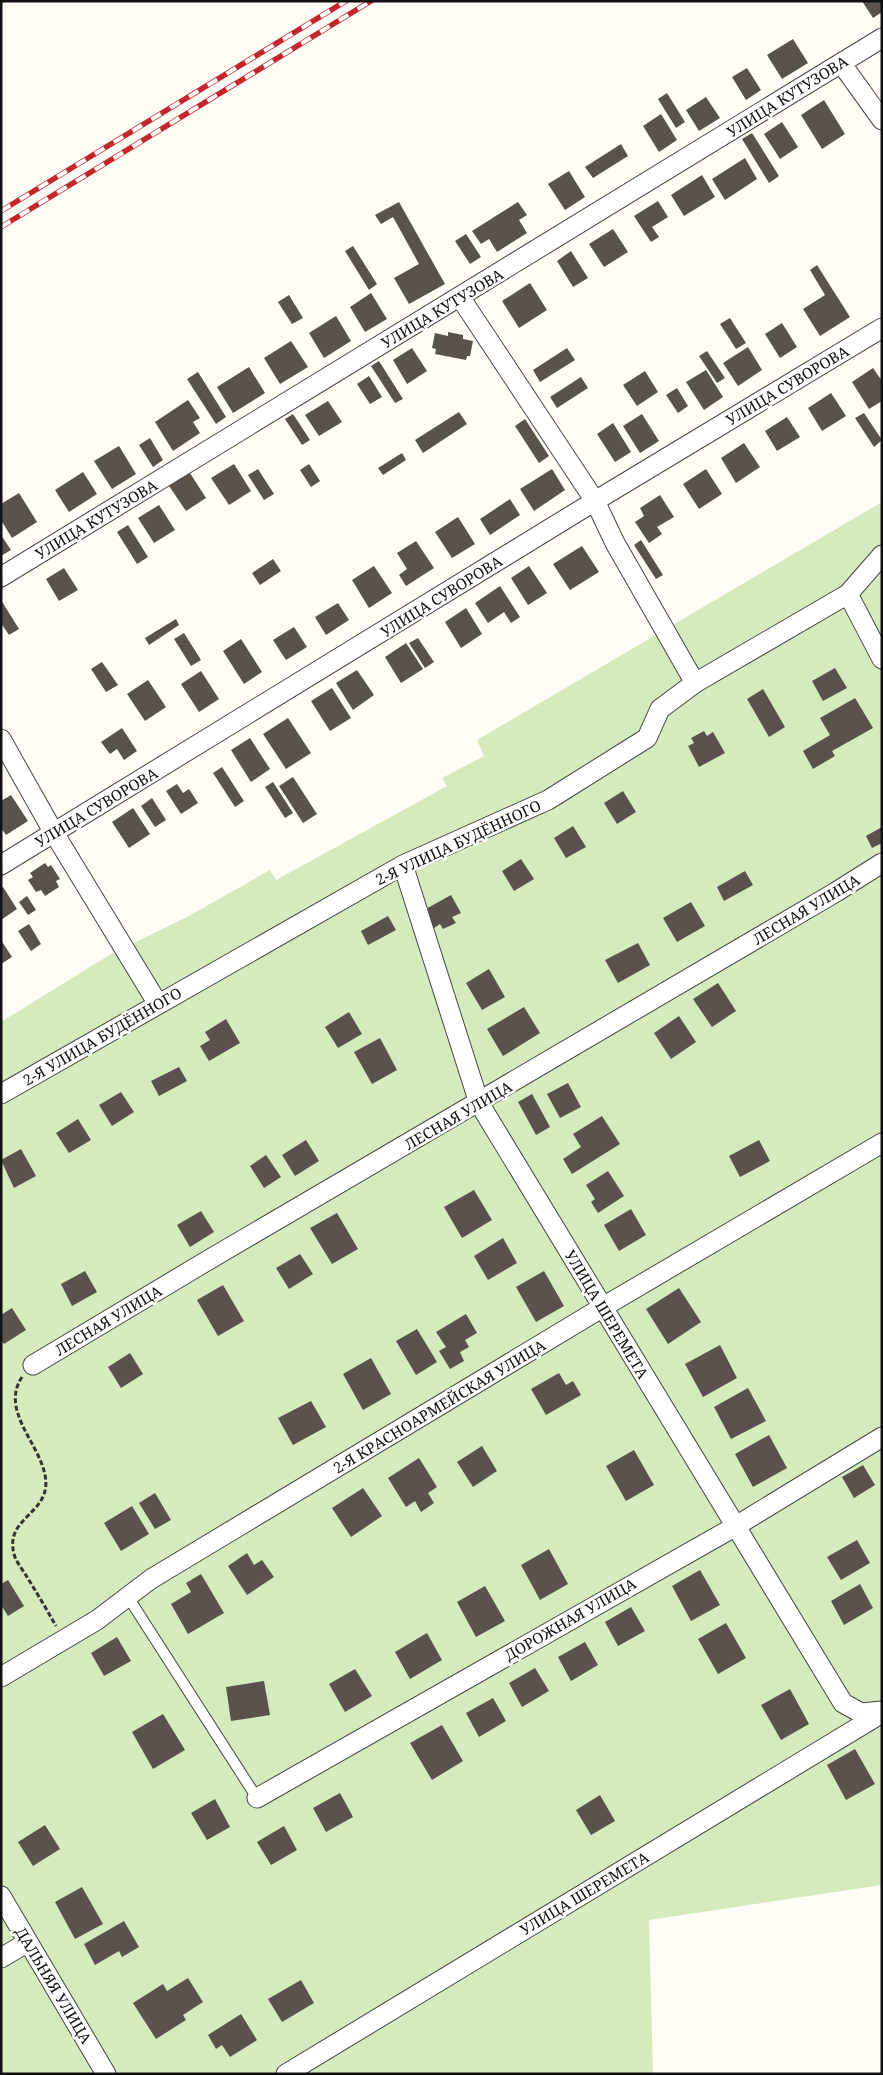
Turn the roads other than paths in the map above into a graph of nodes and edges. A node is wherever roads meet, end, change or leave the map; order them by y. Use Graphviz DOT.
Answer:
graph roads {
  1 [pos="882,38"];
  2 [pos="841,63"];
  3 [pos="882,120"];
  4 [pos="460,297"];
  5 [pos="882,328"];
  6 [pos="596,501"];
  7 [pos="882,554"];
  8 [pos="1,577"];
  9 [pos="848,594"];
  10 [pos="882,659"];
  11 [pos="695,683"];
  12 [pos="1,739"];
  13 [pos="54,833"];
  14 [pos="882,863"];
  15 [pos="1,865"];
  16 [pos="403,865"];
  17 [pos="158,1004"];
  18 [pos="1,1094"];
  19 [pos="478,1102"];
  20 [pos="882,1143"];
  21 [pos="603,1307"];
  22 [pos="33,1365"];
  23 [pos="882,1437"];
  24 [pos="736,1526"];
  25 [pos="128,1596"];
  26 [pos="1,1677"];
  27 [pos="882,1712"];
  28 [pos="257,1798"];
  29 [pos="1,1896"];
  30 [pos="28,1942"];
  31 [pos="1,1958"];
  32 [pos="106,2074"];
  33 [pos="286,2074"];
  1 -- 2 [label="street, УЛИЦА КУТУЗОВА"];
  2 -- 3 [label="street"];
  2 -- 4 [label="street, УЛИЦА КУТУЗОВА"];
  4 -- 6 [label="street"];
  4 -- 8 [label="street, УЛИЦА КУТУЗОВА"];
  5 -- 6 [label="street, УЛИЦА СУВОРОВА"];
  6 -- 11 [label="street"];
  6 -- 13 [label="street, УЛИЦА СУВОРОВА"];
  7 -- 9 [label="street, 2-Я УЛИЦА БУДЁННОГО"];
  9 -- 10 [label="street"];
  9 -- 11 [label="street, 2-Я УЛИЦА БУДЁННОГО"];
  11 -- 16 [label="street, 2-Я УЛИЦА БУДЁННОГО"];
  12 -- 13 [label="street"];
  13 -- 15 [label="street, УЛИЦА СУВОРОВА"];
  13 -- 17 [label="street"];
  14 -- 19 [label="street, ЛЕСНАЯ УЛИЦА"];
  16 -- 17 [label="street, 2-Я УЛИЦА БУДЁННОГО"];
  16 -- 19 [label="street, УЛИЦА ШЕРЕМЕТА"];
  17 -- 18 [label="street, 2-Я УЛИЦА БУДЁННОГО"];
  19 -- 21 [label="street, УЛИЦА ШЕРЕМЕТА"];
  19 -- 22 [label="street, ЛЕСНАЯ УЛИЦА"];
  20 -- 21 [label="street, 2-Я КРАСНОАРМЕЙСКАЯ УЛИЦА"];
  21 -- 24 [label="street, УЛИЦА ШЕРЕМЕТА"];
  21 -- 25 [label="street, 2-Я КРАСНОАРМЕЙСКАЯ УЛИЦА"];
  23 -- 24 [label="street, ДОРОЖНАЯ УЛИЦА"];
  24 -- 27 [label="street, УЛИЦА ШЕРЕМЕТА"];
  24 -- 28 [label="street, ДОРОЖНАЯ УЛИЦА"];
  25 -- 26 [label="street, 2-Я КРАСНОАРМЕЙСКАЯ УЛИЦА"];
  25 -- 28 [label="lane"];
  27 -- 33 [label="street, УЛИЦА ШЕРЕМЕТА"];
  29 -- 30 [label="street, ДАЛЬНЯЯ УЛИЦА"];
  30 -- 31 [label="street"];
  30 -- 32 [label="street, ДАЛЬНЯЯ УЛИЦА"];
}
